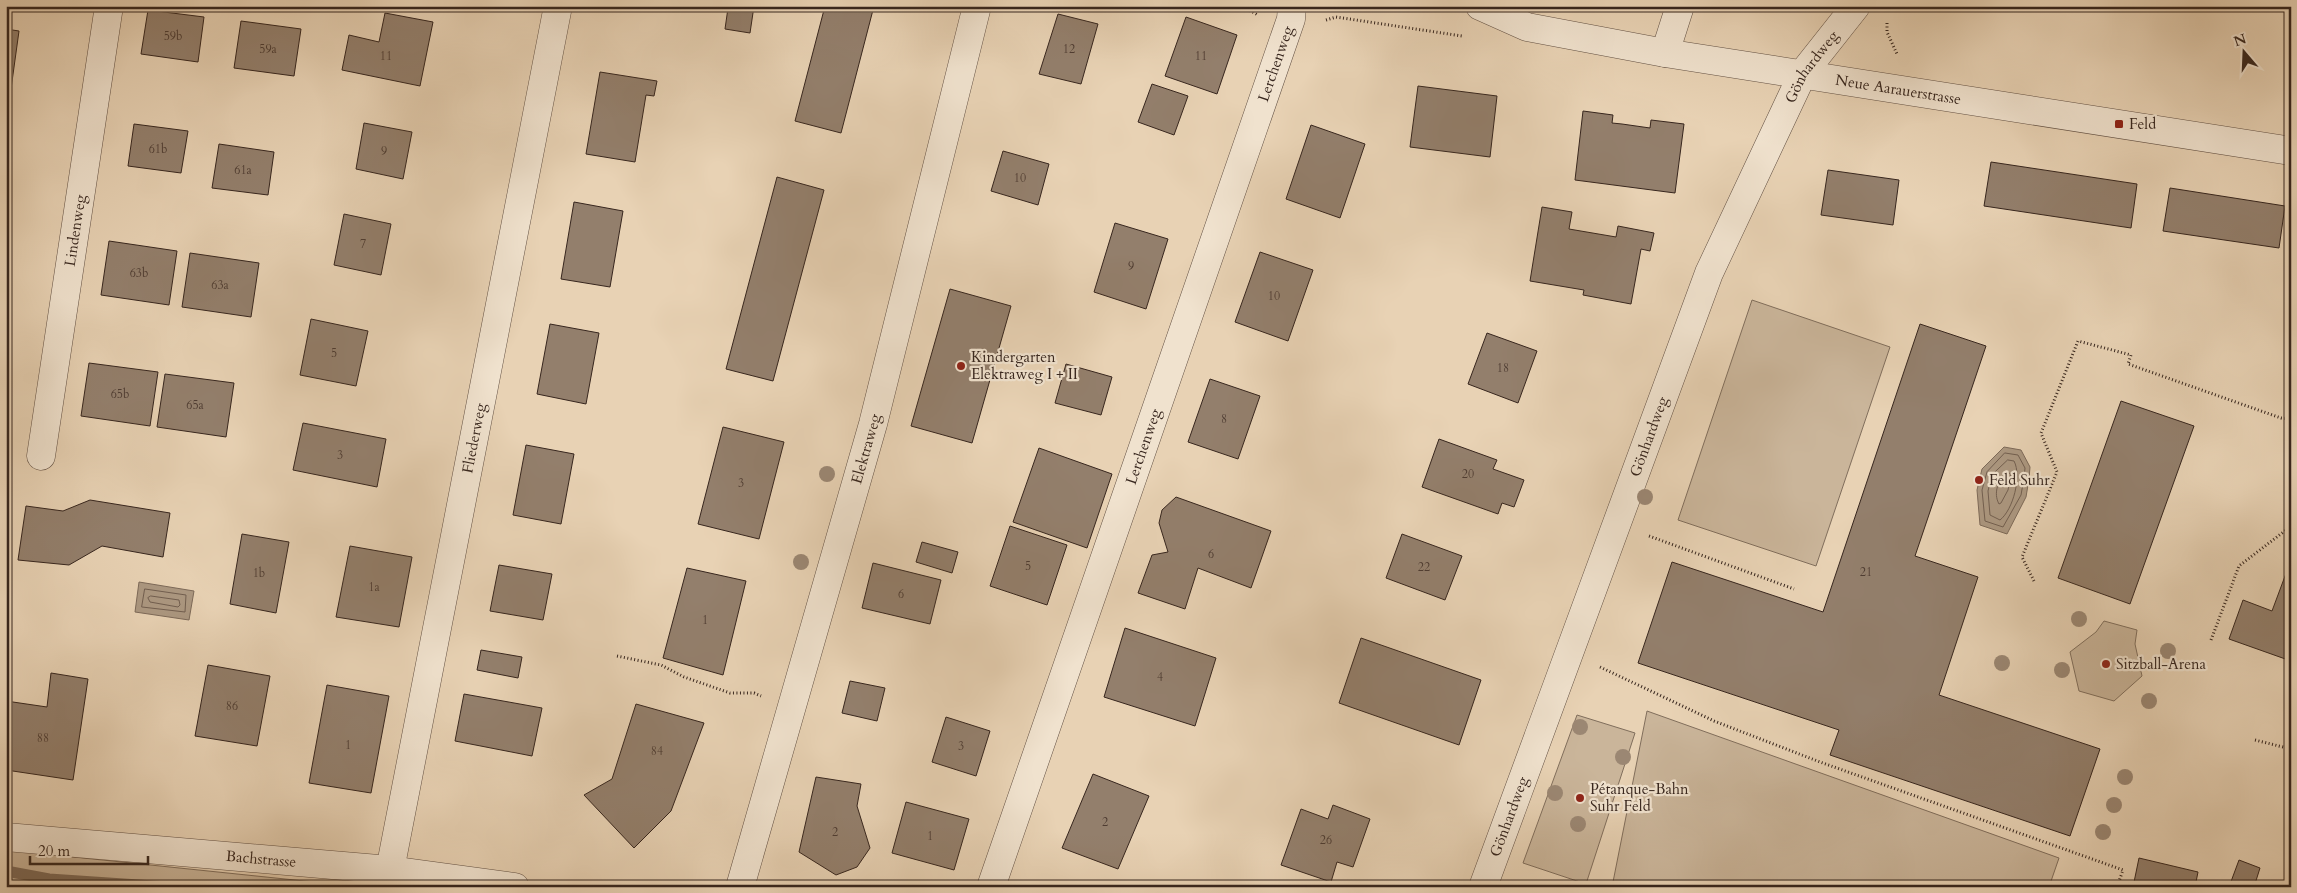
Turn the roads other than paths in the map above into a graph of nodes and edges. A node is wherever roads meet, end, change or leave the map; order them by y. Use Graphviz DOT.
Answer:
graph roads {
  1 [pos="108,6"];
  2 [pos="558,6"];
  3 [pos="977,6"];
  4 [pos="1292,6"];
  5 [pos="1480,6"];
  6 [pos="1680,6"];
  7 [pos="1856,6"];
  8 [pos="1665,53"];
  9 [pos="1803,73"];
  10 [pos="2291,151"];
  11 [pos="42,456"];
  12 [pos="6,837"];
  13 [pos="390,870"];
  14 [pos="515,887"];
  15 [pos="740,887"];
  16 [pos="991,887"];
  17 [pos="1483,887"];
  1 -- 11 [label="street, Lindenweg"];
  2 -- 13 [label="street, Fliederweg"];
  3 -- 15 [label="street, Elektraweg"];
  4 -- 16 [label="street, Lerchenweg"];
  5 -- 8 [label="street, Neue Aarauerstrasse"];
  6 -- 8 [label="street"];
  7 -- 9 [label="street, Gönhardweg"];
  8 -- 9 [label="street, Neue Aarauerstrasse"];
  9 -- 10 [label="street, Neue Aarauerstrasse"];
  9 -- 17 [label="street, Gönhardweg"];
  12 -- 13 [label="street, Bachstrasse"];
  13 -- 14 [label="street, Bachstrasse"];
}
